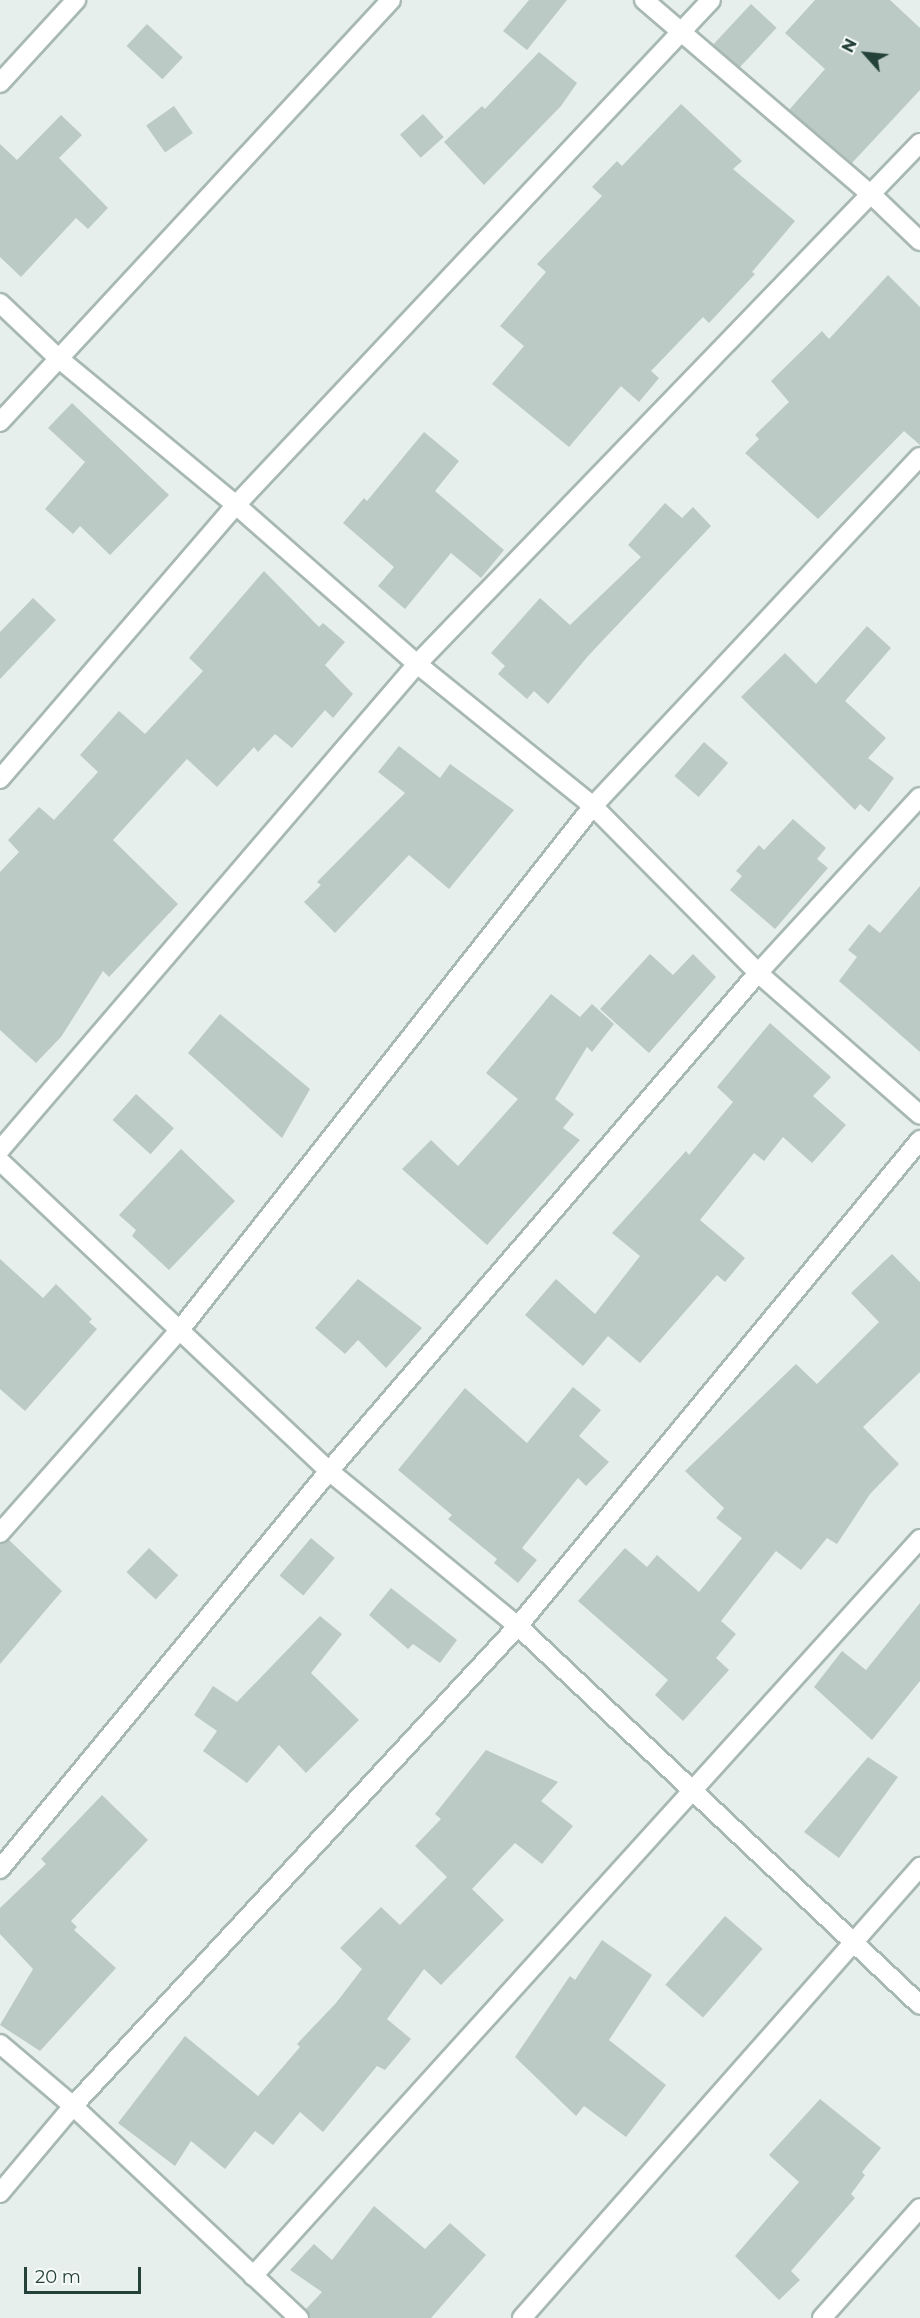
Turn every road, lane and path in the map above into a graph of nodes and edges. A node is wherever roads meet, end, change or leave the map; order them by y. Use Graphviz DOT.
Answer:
graph roads {
  1 [pos="76,0"];
  2 [pos="391,0"];
  3 [pos="644,0"];
  4 [pos="711,0"];
  5 [pos="680,33"];
  6 [pos="0,83"];
  7 [pos="920,143"];
  8 [pos="873,196"];
  9 [pos="920,241"];
  10 [pos="0,303"];
  11 [pos="57,357"];
  12 [pos="0,422"];
  13 [pos="920,457"];
  14 [pos="236,505"];
  15 [pos="417,664"];
  16 [pos="0,779"];
  17 [pos="920,797"];
  18 [pos="593,806"];
  19 [pos="758,973"];
  20 [pos="920,1115"];
  21 [pos="920,1140"];
  22 [pos="0,1149"];
  23 [pos="0,1161"];
  24 [pos="179,1331"];
  25 [pos="329,1471"];
  26 [pos="0,1533"];
  27 [pos="920,1539"];
  28 [pos="518,1626"];
  29 [pos="693,1791"];
  30 [pos="920,1867"];
  31 [pos="0,1869"];
  32 [pos="857,1942"];
  33 [pos="920,2005"];
  34 [pos="0,2044"];
  35 [pos="73,2106"];
  36 [pos="0,2193"];
  37 [pos="920,2208"];
  38 [pos="253,2276"];
  39 [pos="299,2318"];
  40 [pos="522,2318"];
  41 [pos="822,2318"];
  1 -- 6 [label="street"];
  2 -- 11 [label="street"];
  3 -- 5 [label="street"];
  4 -- 5 [label="street"];
  5 -- 8 [label="street"];
  5 -- 14 [label="street"];
  7 -- 8 [label="street"];
  8 -- 9 [label="street"];
  8 -- 15 [label="street"];
  10 -- 11 [label="street"];
  11 -- 12 [label="street"];
  11 -- 14 [label="street"];
  13 -- 18 [label="street"];
  14 -- 15 [label="street"];
  14 -- 16 [label="street"];
  15 -- 18 [label="street"];
  15 -- 22 [label="street"];
  17 -- 19 [label="street"];
  18 -- 19 [label="street"];
  18 -- 24 [label="street"];
  19 -- 20 [label="street"];
  19 -- 25 [label="street"];
  21 -- 28 [label="street"];
  23 -- 24 [label="street"];
  24 -- 25 [label="street"];
  24 -- 26 [label="street"];
  25 -- 28 [label="street"];
  25 -- 31 [label="street"];
  27 -- 29 [label="street"];
  28 -- 29 [label="street"];
  28 -- 35 [label="street"];
  29 -- 32 [label="street"];
  29 -- 38 [label="street"];
  30 -- 32 [label="street"];
  32 -- 33 [label="street"];
  32 -- 40 [label="street"];
  34 -- 35 [label="street"];
  35 -- 36 [label="street"];
  35 -- 38 [label="street"];
  37 -- 41 [label="street"];
  38 -- 39 [label="street"];
}
